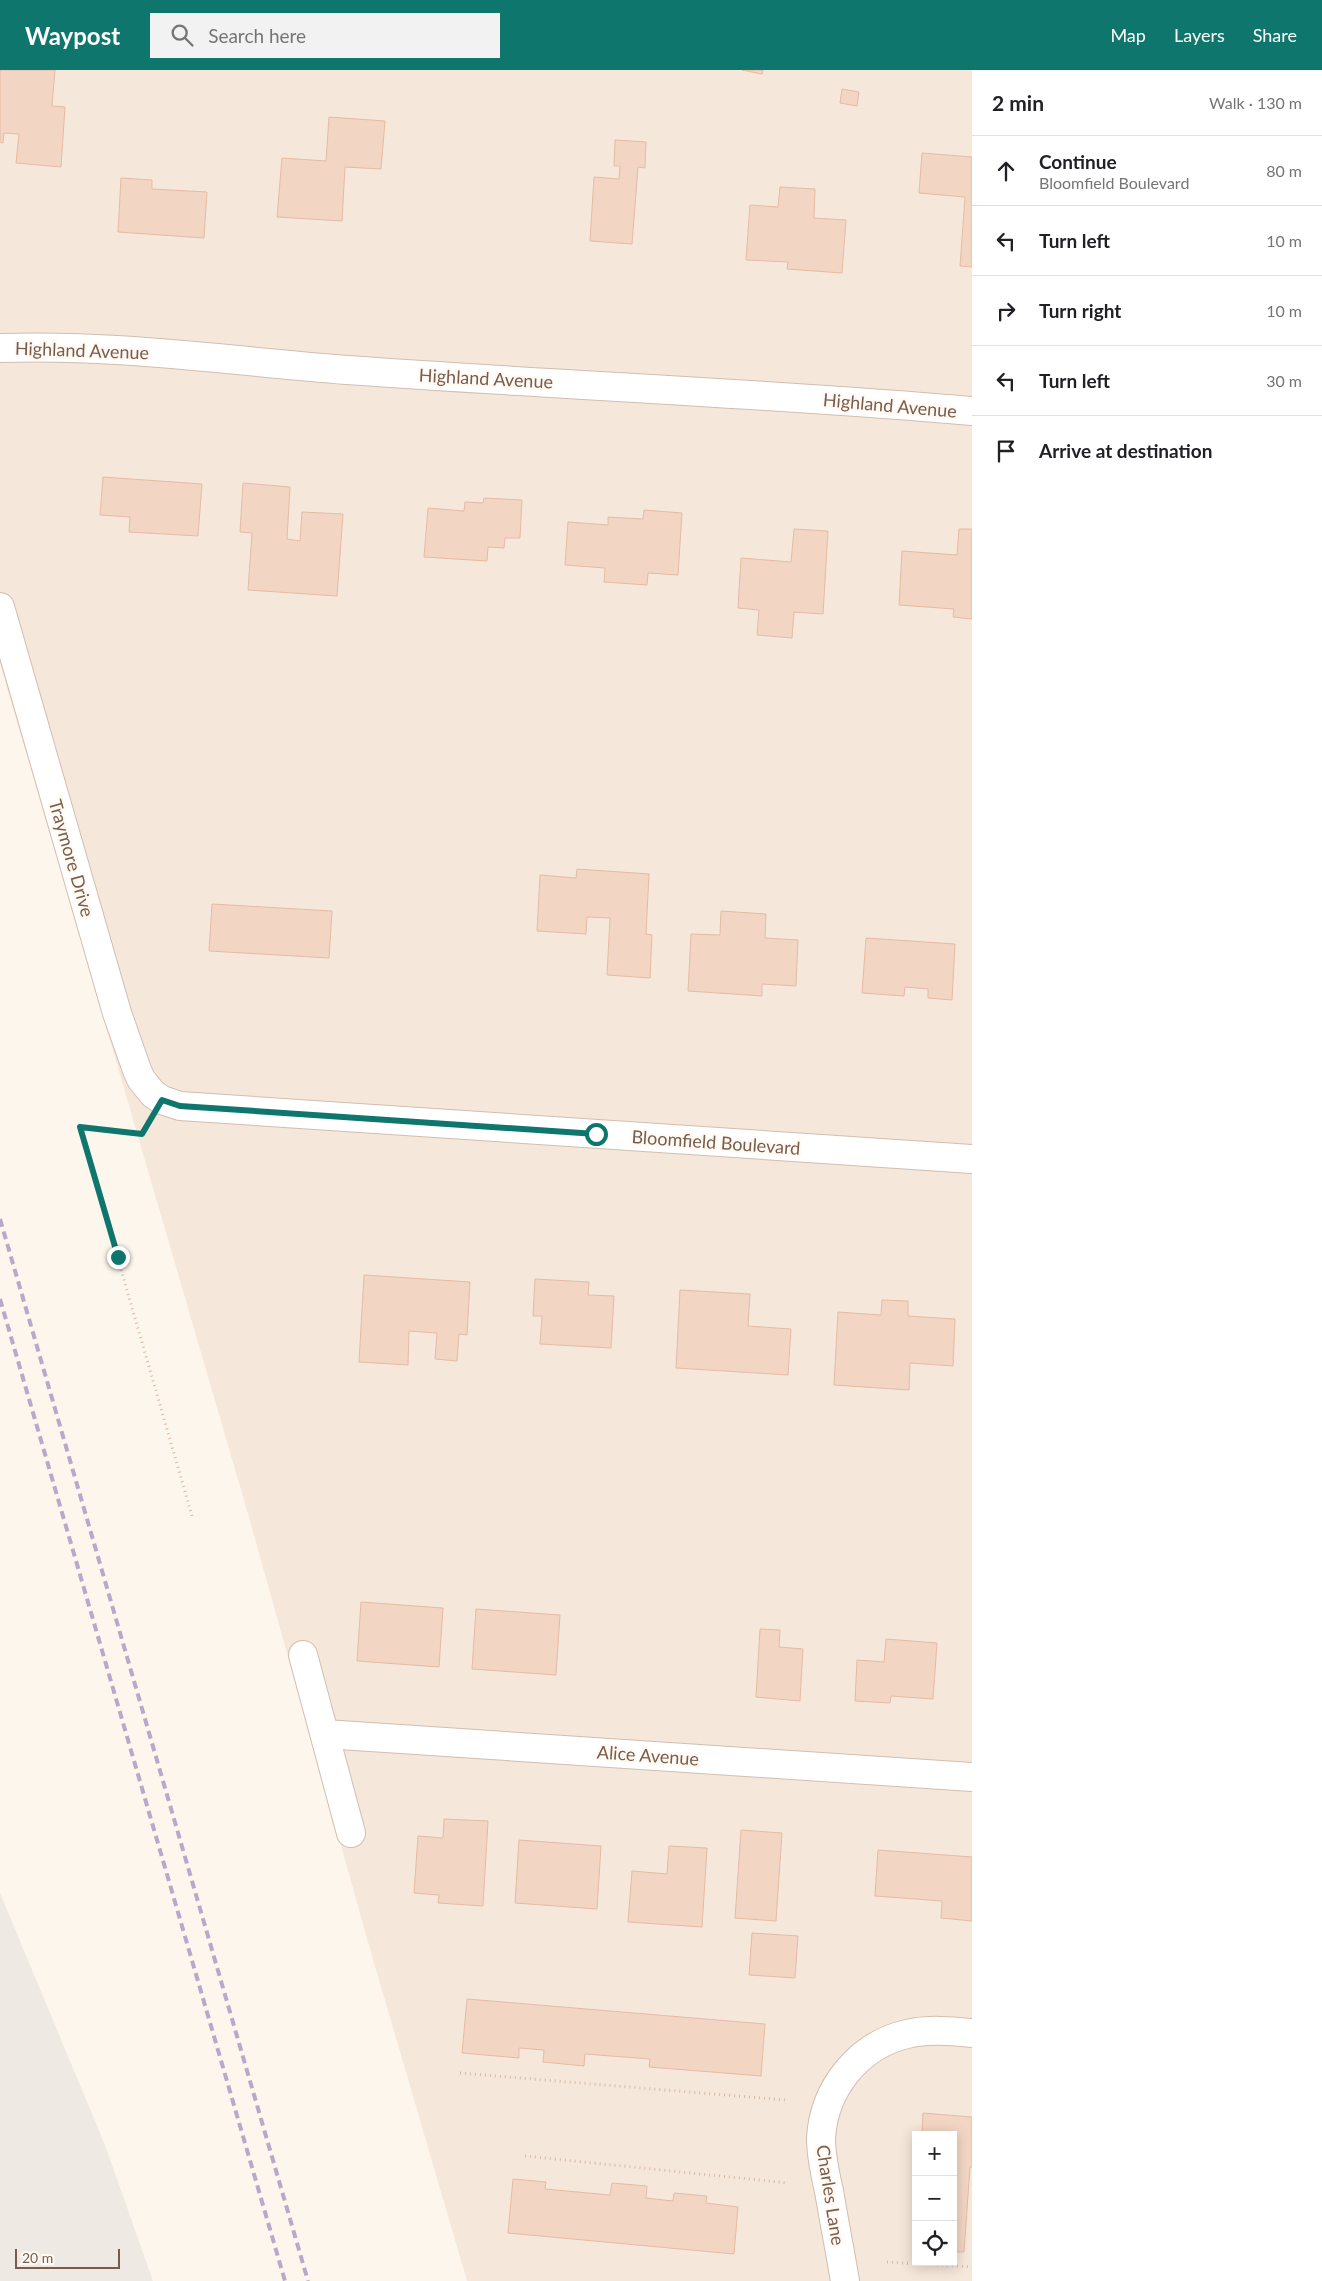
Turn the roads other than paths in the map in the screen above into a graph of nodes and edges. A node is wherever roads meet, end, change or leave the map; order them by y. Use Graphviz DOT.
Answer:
graph roads {
  1 [pos="0,348"];
  2 [pos="972,411"];
  3 [pos="0,607"];
  4 [pos="162,1100"];
  5 [pos="972,1159"];
  6 [pos="303,1655"];
  7 [pos="324,1734"];
  8 [pos="972,1777"];
  9 [pos="351,1833"];
  10 [pos="972,2033"];
  11 [pos="845,2281"];
  1 -- 2 [label="street, Highland Avenue"];
  3 -- 4 [label="street, Traymore Drive"];
  4 -- 5 [label="street, Bloomfield Boulevard"];
  6 -- 7 [label="street"];
  7 -- 8 [label="street, Alice Avenue"];
  7 -- 9 [label="street"];
  10 -- 11 [label="street, Charles Lane"];
}
